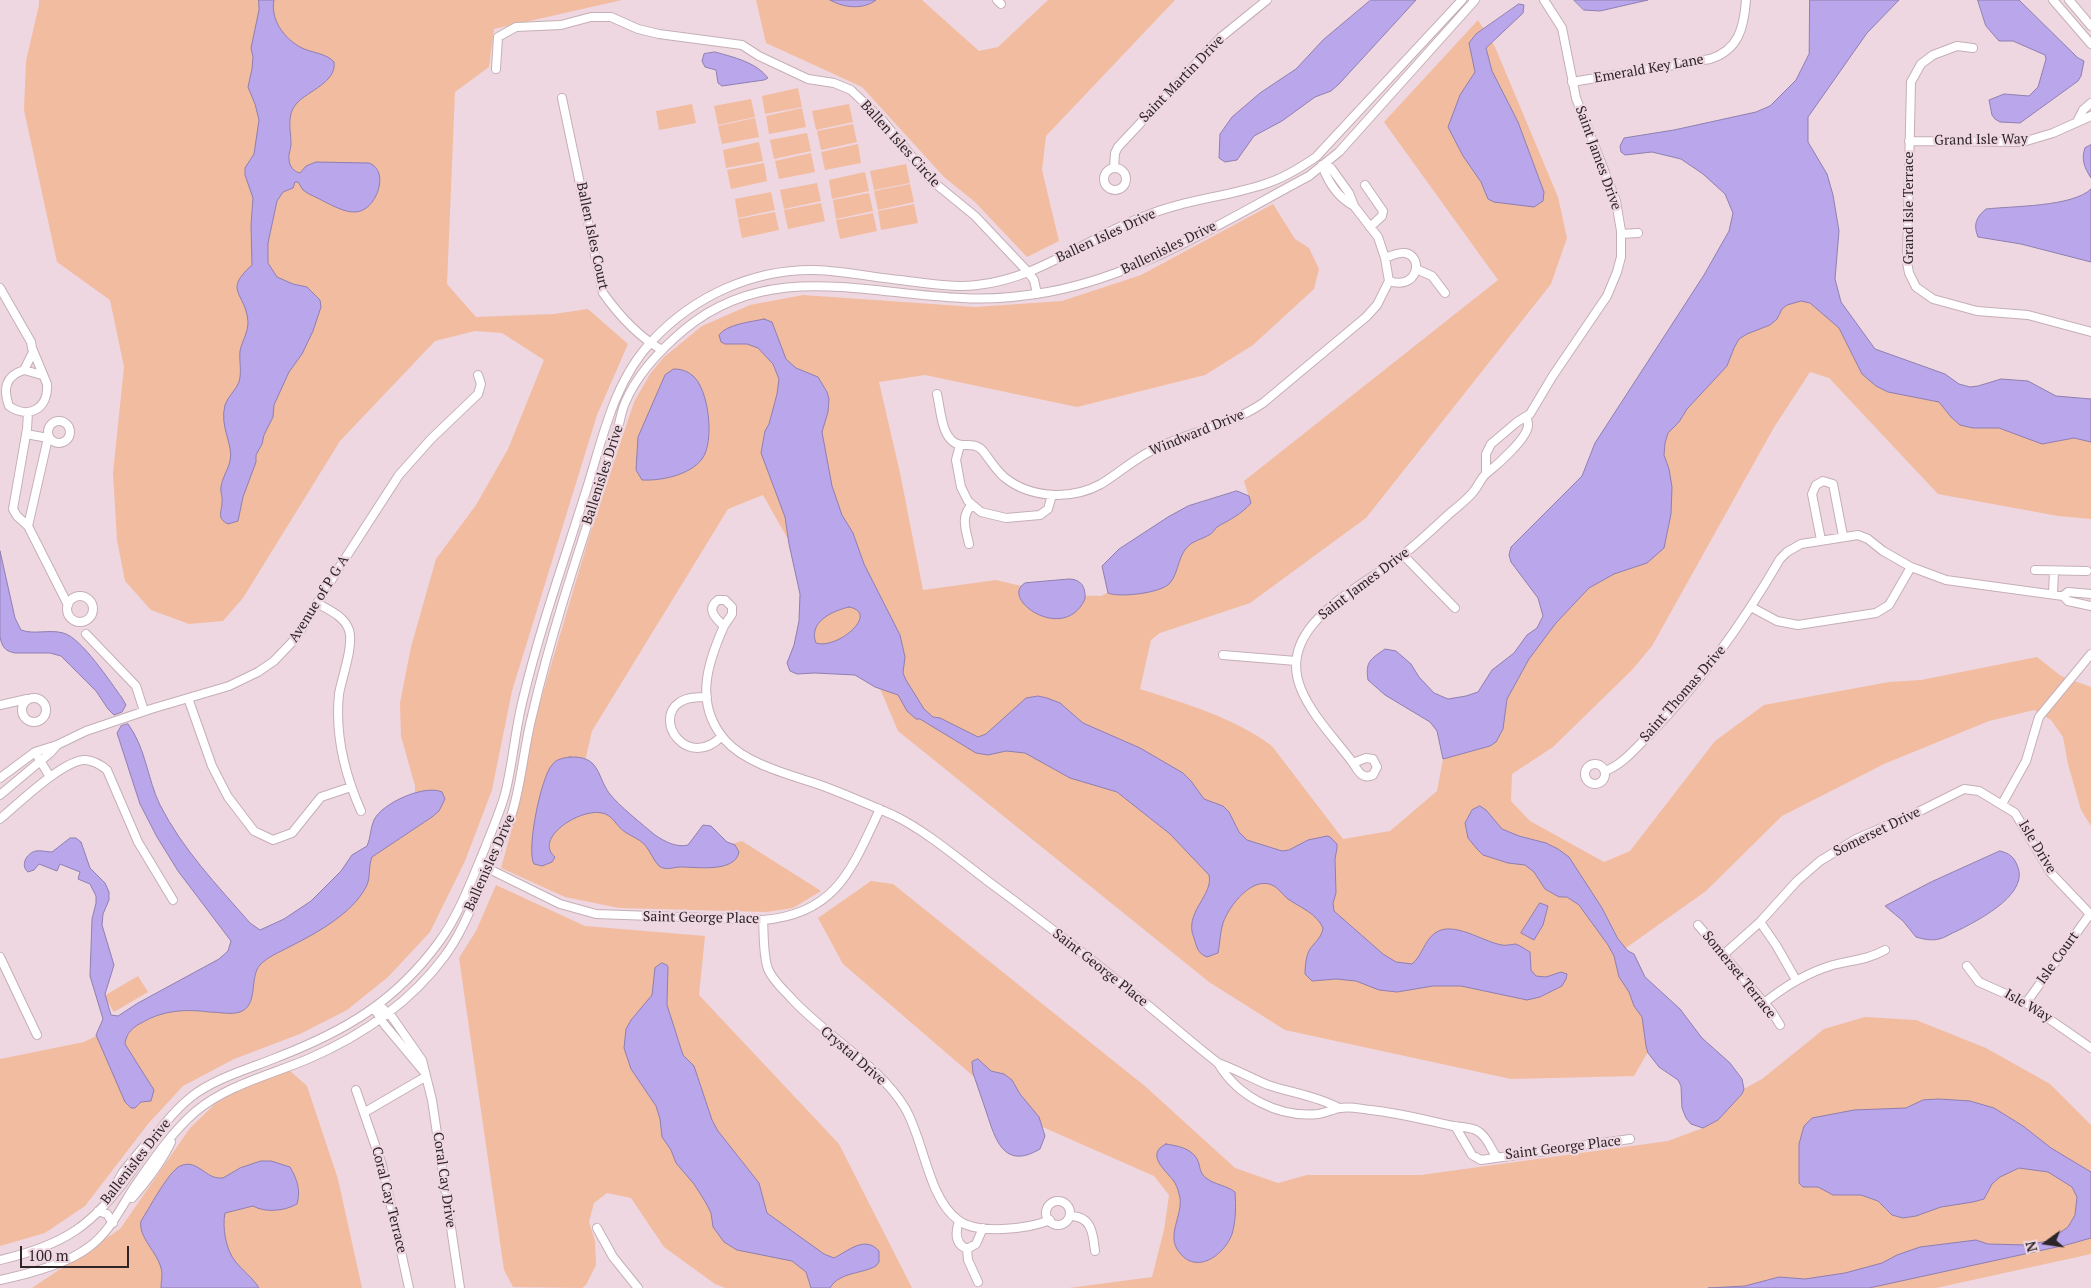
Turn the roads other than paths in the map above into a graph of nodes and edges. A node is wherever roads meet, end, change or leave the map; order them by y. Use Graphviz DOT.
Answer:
graph roads {
  1 [pos="1267,0"];
  2 [pos="1462,0"];
  3 [pos="1475,0"];
  4 [pos="1544,0"];
  5 [pos="1746,0"];
  6 [pos="2053,0"];
  7 [pos="2069,0"];
  8 [pos="2091,26"];
  9 [pos="2091,44"];
  10 [pos="1973,48"];
  11 [pos="496,69"];
  12 [pos="1572,82"];
  13 [pos="562,98"];
  14 [pos="2091,104"];
  15 [pos="2091,116"];
  16 [pos="2078,120"];
  17 [pos="1909,142"];
  18 [pos="1316,157"];
  19 [pos="1323,166"];
  20 [pos="1114,168"];
  21 [pos="1365,185"];
  22 [pos="1370,227"];
  23 [pos="1638,233"];
  24 [pos="1621,234"];
  25 [pos="1385,258"];
  26 [pos="1416,269"];
  27 [pos="1027,272"];
  28 [pos="1389,281"];
  29 [pos="951,285"];
  30 [pos="0,288"];
  31 [pos="1444,293"];
  32 [pos="1037,294"];
  33 [pos="2091,332"];
  34 [pos="650,343"];
  35 [pos="662,350"];
  36 [pos="33,352"];
  37 [pos="24,370"];
  38 [pos="42,375"];
  39 [pos="478,375"];
  40 [pos="937,394"];
  41 [pos="9,406"];
  42 [pos="0,410"];
  43 [pos="28,412"];
  44 [pos="1527,417"];
  45 [pos="26,434"];
  46 [pos="960,445"];
  47 [pos="1486,473"];
  48 [pos="1052,495"];
  49 [pos="972,505"];
  50 [pos="28,526"];
  51 [pos="1843,536"];
  52 [pos="1821,540"];
  53 [pos="969,544"];
  54 [pos="1403,555"];
  55 [pos="1911,567"];
  56 [pos="2035,570"];
  57 [pos="2054,571"];
  58 [pos="2087,571"];
  59 [pos="2076,592"];
  60 [pos="2053,594"];
  61 [pos="2091,594"];
  62 [pos="2063,596"];
  63 [pos="2076,602"];
  64 [pos="317,603"];
  65 [pos="68,605"];
  66 [pos="2091,606"];
  67 [pos="1752,607"];
  68 [pos="1455,608"];
  69 [pos="724,626"];
  70 [pos="86,634"];
  71 [pos="2091,654"];
  72 [pos="1223,655"];
  73 [pos="1296,661"];
  74 [pos="706,696"];
  75 [pos="31,698"];
  76 [pos="188,698"];
  77 [pos="0,705"];
  78 [pos="144,711"];
  79 [pos="722,736"];
  80 [pos="57,745"];
  81 [pos="35,752"];
  82 [pos="40,760"];
  83 [pos="1353,763"];
  84 [pos="1605,771"];
  85 [pos="0,777"];
  86 [pos="50,777"];
  87 [pos="10,787"];
  88 [pos="351,787"];
  89 [pos="0,795"];
  90 [pos="2002,804"];
  91 [pos="880,809"];
  92 [pos="361,810"];
  93 [pos="0,819"];
  94 [pos="479,863"];
  95 [pos="488,869"];
  96 [pos="174,900"];
  97 [pos="2090,914"];
  98 [pos="763,920"];
  99 [pos="1760,922"];
  100 [pos="1698,925"];
  101 [pos="1885,950"];
  102 [pos="1723,954"];
  103 [pos="0,957"];
  104 [pos="1967,966"];
  105 [pos="1796,980"];
  106 [pos="1764,1003"];
  107 [pos="2026,1003"];
  108 [pos="377,1007"];
  109 [pos="389,1014"];
  110 [pos="381,1019"];
  111 [pos="1780,1025"];
  112 [pos="37,1035"];
  113 [pos="2091,1048"];
  114 [pos="1218,1063"];
  115 [pos="425,1075"];
  116 [pos="356,1090"];
  117 [pos="1339,1108"];
  118 [pos="365,1112"];
  119 [pos="1456,1126"];
  120 [pos="159,1128"];
  121 [pos="175,1134"];
  122 [pos="1630,1139"];
  123 [pos="1496,1156"];
  124 [pos="139,1160"];
  125 [pos="149,1166"];
  126 [pos="106,1202"];
  127 [pos="98,1211"];
  128 [pos="120,1211"];
  129 [pos="1070,1216"];
  130 [pos="1050,1220"];
  131 [pos="959,1221"];
  132 [pos="113,1223"];
  133 [pos="597,1228"];
  134 [pos="983,1228"];
  135 [pos="967,1249"];
  136 [pos="1095,1251"];
  137 [pos="0,1260"];
  138 [pos="0,1280"];
  139 [pos="978,1282"];
  140 [pos="409,1288"];
  141 [pos="460,1288"];
  142 [pos="638,1288"];
  1 -- 20 [label="street, Saint Martin Drive"];
  2 -- 18 [label="street"];
  3 -- 19 [label="street, Ballenisles Drive"];
  4 -- 12 [label="street, Saint James Drive"];
  5 -- 12 [label="street, Emerald Key Lane"];
  6 -- 9 [label="street"];
  7 -- 8 [label="street"];
  10 -- 17 [label="street, Grand Isle Terrace"];
  11 -- 27 [label="street, Ballen Isles Circle"];
  12 -- 24 [label="street, Saint James Drive"];
  13 -- 34 [label="street, Ballen Isles Court"];
  14 -- 16 [label="street, Grand Isle Way"];
  15 -- 16 [label="street, Grand Isle Way"];
  16 -- 17 [label="street, Grand Isle Way"];
  17 -- 33 [label="street, Grand Isle Terrace"];
  18 -- 19 [label="street"];
  18 -- 27 [label="street, Ballen Isles Drive"];
  19 -- 22 [label="street"];
  19 -- 32 [label="street, Ballenisles Drive"];
  21 -- 22 [label="street"];
  22 -- 25 [label="street"];
  23 -- 24 [label="street"];
  24 -- 44 [label="street, Saint James Drive"];
  25 -- 26 [label="street"];
  25 -- 28 [label="street"];
  26 -- 28 [label="street"];
  26 -- 31 [label="street"];
  27 -- 29 [label="street, Ballen Isles Drive"];
  27 -- 32 [label="street, Ballen Isles Circle"];
  28 -- 48 [label="street, Windward Drive"];
  29 -- 34 [label="street, Ballenisles Drive"];
  30 -- 36 [label="street"];
  32 -- 35 [label="street, Ballenisles Drive"];
  34 -- 35 [label="street, Ballen Isles Court"];
  34 -- 94 [label="street, Ballenisles Drive"];
  35 -- 95 [label="street, Ballenisles Drive"];
  36 -- 37 [label="street"];
  36 -- 38 [label="street"];
  37 -- 38 [label="street"];
  37 -- 41 [label="street"];
  38 -- 43 [label="street"];
  39 -- 64 [label="street, Avenue of P G A"];
  40 -- 46 [label="street"];
  41 -- 42 [label="street"];
  41 -- 43 [label="street"];
  43 -- 45 [label="street"];
  44 -- 47 [label="street, Saint James Drive"];
  44 -- 47 [label="street, Saint James Drive"];
  45 -- 50 [label="street"];
  45 -- 50 [label="street"];
  46 -- 48 [label="street, Windward Drive"];
  46 -- 49 [label="street"];
  47 -- 54 [label="street, Saint James Drive"];
  48 -- 49 [label="street"];
  49 -- 53 [label="street"];
  50 -- 65 [label="street"];
  51 -- 52 [label="street, Saint Thomas Drive"];
  51 -- 52 [label="street"];
  51 -- 55 [label="street, Saint Thomas Drive"];
  52 -- 67 [label="street, Saint Thomas Drive"];
  54 -- 68 [label="street"];
  54 -- 73 [label="street, Saint James Drive"];
  55 -- 60 [label="street, Saint Thomas Drive"];
  55 -- 67 [label="street"];
  56 -- 57 [label="street"];
  57 -- 58 [label="street"];
  57 -- 60 [label="street"];
  59 -- 61 [label="street, Saint Thomas Drive"];
  59 -- 62 [label="street, Saint Thomas Drive"];
  59 -- 63 [label="street"];
  60 -- 62 [label="street, Saint Thomas Drive"];
  62 -- 63 [label="street, Saint Thomas Drive"];
  63 -- 66 [label="street, Saint Thomas Drive"];
  64 -- 76 [label="street, Avenue of P G A"];
  64 -- 88 [label="street"];
  67 -- 84 [label="street, Saint Thomas Drive"];
  69 -- 74 [label="street, Saint George Place"];
  70 -- 78 [label="street"];
  71 -- 90 [label="street"];
  72 -- 73 [label="street"];
  73 -- 83 [label="street, Saint James Drive"];
  74 -- 79 [label="street, Saint George Place"];
  74 -- 79 [label="street"];
  75 -- 77 [label="street"];
  76 -- 78 [label="street, Avenue of P G A"];
  76 -- 88 [label="street"];
  78 -- 80 [label="street, Avenue of P G A"];
  79 -- 91 [label="street, Saint George Place"];
  80 -- 81 [label="street"];
  80 -- 82 [label="street"];
  81 -- 82 [label="street"];
  81 -- 85 [label="street"];
  82 -- 86 [label="street"];
  82 -- 87 [label="street"];
  85 -- 87 [label="street"];
  86 -- 93 [label="street"];
  86 -- 96 [label="street"];
  87 -- 89 [label="street"];
  88 -- 92 [label="street"];
  90 -- 97 [label="street, Isle Drive"];
  90 -- 99 [label="street, Somerset Drive"];
  91 -- 98 [label="street, Saint George Place"];
  91 -- 114 [label="street, Saint George Place"];
  94 -- 95 [label="street, Saint George Place"];
  94 -- 108 [label="street, Ballenisles Drive"];
  95 -- 98 [label="street, Saint George Place"];
  95 -- 109 [label="street, Ballenisles Drive"];
  97 -- 107 [label="street, Isle Court"];
  98 -- 131 [label="street, Crystal Drive"];
  99 -- 102 [label="street, Somerset Drive"];
  99 -- 105 [label="street"];
  100 -- 102 [label="street, Somerset Terrace"];
  101 -- 105 [label="street"];
  102 -- 106 [label="street, Somerset Terrace"];
  103 -- 112 [label="street"];
  104 -- 107 [label="street, Isle Way"];
  105 -- 106 [label="street"];
  106 -- 111 [label="street, Somerset Terrace"];
  107 -- 113 [label="street, Isle Way"];
  108 -- 109 [label="street, Coral Cay Drive"];
  108 -- 110 [label="street, Coral Cay Drive"];
  108 -- 120 [label="street, Ballenisles Drive"];
  109 -- 110 [label="street, Ballenisles Drive"];
  109 -- 115 [label="street, Coral Cay Drive"];
  110 -- 115 [label="street, Coral Cay Drive"];
  110 -- 121 [label="street, Ballenisles Drive"];
  114 -- 117 [label="street, Saint George Place"];
  114 -- 117 [label="street, Saint George Place"];
  115 -- 118 [label="street"];
  115 -- 141 [label="street, Coral Cay Drive"];
  116 -- 118 [label="street, Coral Cay Terrace"];
  117 -- 119 [label="street, Saint George Place"];
  118 -- 140 [label="street, Coral Cay Terrace"];
  119 -- 123 [label="street, Saint George Place"];
  119 -- 123 [label="street, Saint George Place"];
  120 -- 124 [label="street, Ballenisles Drive"];
  120 -- 126 [label="street"];
  121 -- 125 [label="street, Ballenisles Drive"];
  121 -- 128 [label="street"];
  122 -- 123 [label="street, Saint George Place"];
  124 -- 125 [label="street"];
  124 -- 126 [label="street, Ballenisles Drive"];
  125 -- 128 [label="street, Ballenisles Drive"];
  126 -- 127 [label="street, Ballenisles Drive"];
  127 -- 132 [label="street"];
  127 -- 137 [label="street, Ballenisles Drive"];
  128 -- 132 [label="street, Ballenisles Drive"];
  129 -- 130 [label="street"];
  129 -- 130 [label="street"];
  129 -- 136 [label="street"];
  130 -- 134 [label="street"];
  131 -- 134 [label="street"];
  131 -- 135 [label="street"];
  132 -- 138 [label="street, Ballenisles Drive"];
  133 -- 142 [label="street"];
  134 -- 135 [label="street"];
  135 -- 139 [label="street"];
}
